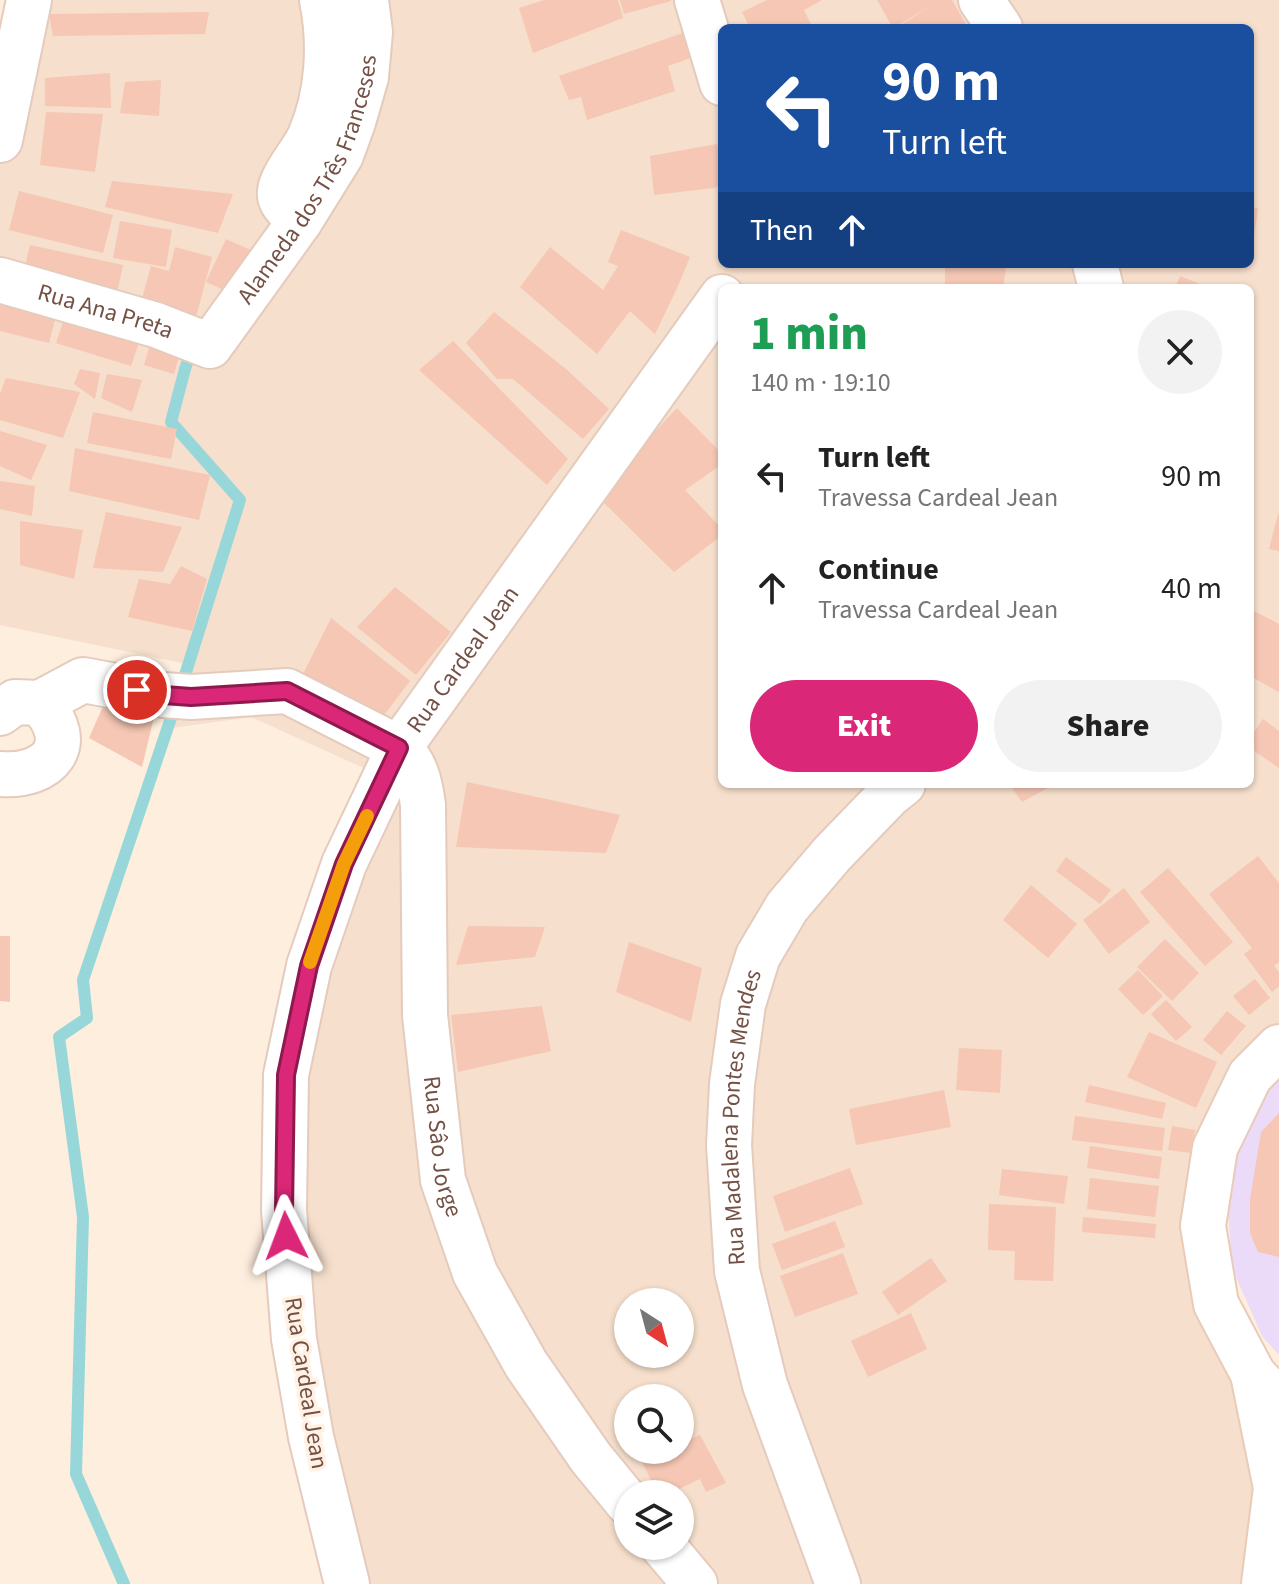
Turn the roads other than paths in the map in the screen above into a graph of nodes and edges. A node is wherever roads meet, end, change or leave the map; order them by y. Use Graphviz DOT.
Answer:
graph roads {
  1 [pos="29,0"];
  2 [pos="322,0"];
  3 [pos="366,0"];
  4 [pos="697,0"];
  5 [pos="981,0"];
  6 [pos="997,24"];
  7 [pos="718,70"];
  8 [pos="0,140"];
  9 [pos="290,211"];
  10 [pos="0,280"];
  11 [pos="718,303"];
  12 [pos="198,341"];
  13 [pos="20,708"];
  14 [pos="399,748"];
  15 [pos="0,774"];
  16 [pos="898,788"];
  17 [pos="1279,1047"];
  18 [pos="1266,1388"];
  19 [pos="614,1486"];
  20 [pos="1277,1487"];
  21 [pos="675,1560"];
  22 [pos="347,1584"];
  23 [pos="695,1584"];
  24 [pos="838,1584"];
  25 [pos="1264,1584"];
  1 -- 8 [label="street"];
  2 -- 9 [label="street, Alameda dos Três Franceses"];
  3 -- 9 [label="street, Alameda dos Três Franceses"];
  4 -- 7 [label="street"];
  5 -- 6 [label="street"];
  9 -- 12 [label="street, Alameda dos Três Franceses"];
  10 -- 12 [label="street, Rua Ana Preta"];
  11 -- 14 [label="street, Rua Cardeal Jean"];
  13 -- 14 [label="street"];
  13 -- 15 [label="street"];
  14 -- 19 [label="street, Rua Sâo Jorge"];
  14 -- 22 [label="street, Rua Cardeal Jean"];
  16 -- 24 [label="street, Rua Madalena Pontes Mendes"];
  17 -- 18 [label="street"];
  18 -- 20 [label="street"];
  20 -- 25 [label="street"];
  21 -- 23 [label="street"];
}
